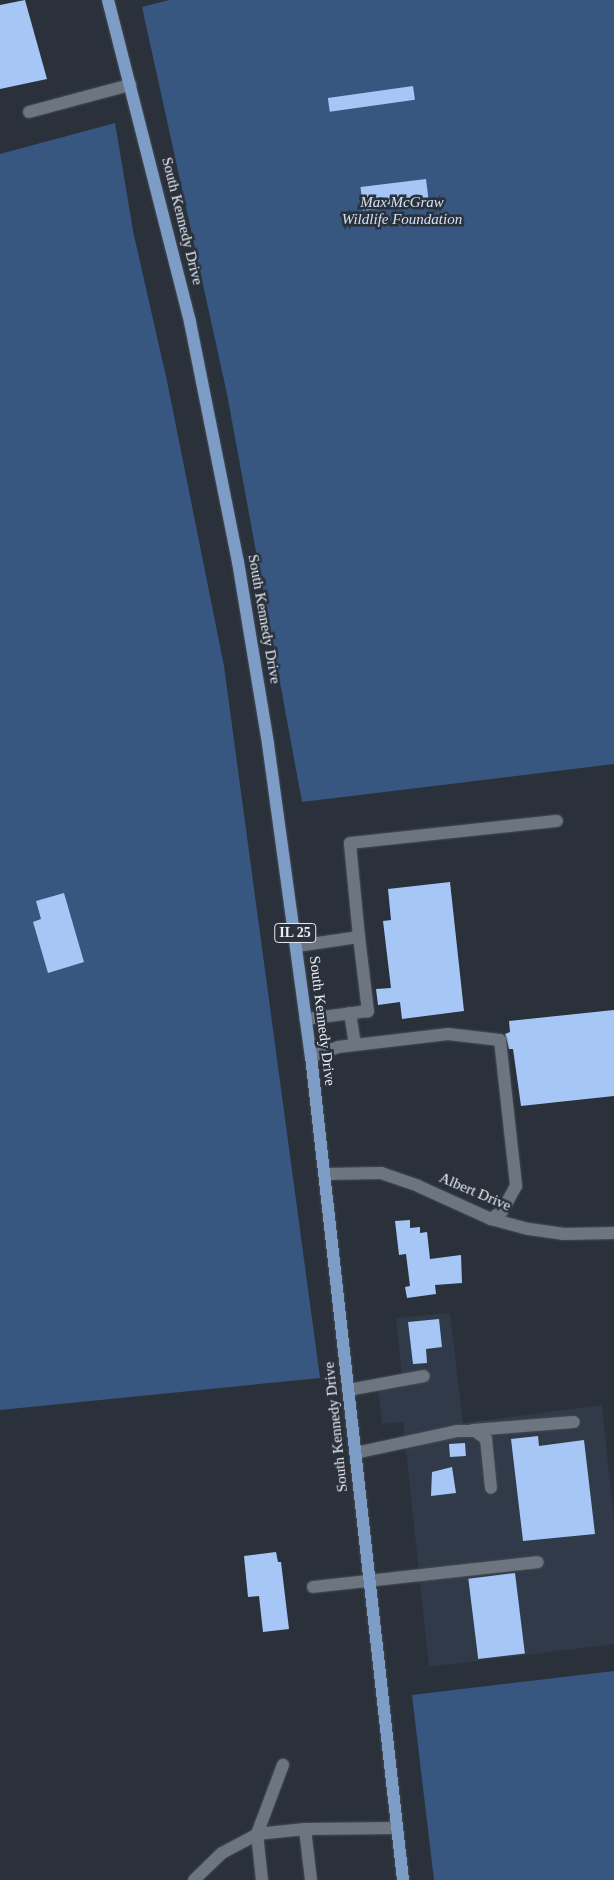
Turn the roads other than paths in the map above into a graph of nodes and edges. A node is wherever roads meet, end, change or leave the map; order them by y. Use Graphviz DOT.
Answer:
graph roads {
  1 [pos="108,0"];
  2 [pos="130,85"];
  3 [pos="29,112"];
  4 [pos="557,821"];
  5 [pos="359,937"];
  6 [pos="296,946"];
  7 [pos="350,1013"];
  8 [pos="306,1020"];
  9 [pos="355,1045"];
  10 [pos="311,1056"];
  11 [pos="325,1174"];
  12 [pos="492,1219"];
  13 [pos="614,1233"];
  14 [pos="424,1376"];
  15 [pos="348,1390"];
  16 [pos="574,1422"];
  17 [pos="463,1430"];
  18 [pos="355,1453"];
  19 [pos="491,1488"];
  20 [pos="538,1562"];
  21 [pos="370,1582"];
  22 [pos="313,1588"];
  23 [pos="283,1765"];
  24 [pos="396,1828"];
  25 [pos="305,1829"];
  26 [pos="258,1834"];
  27 [pos="205,1874"];
  28 [pos="194,1880"];
  29 [pos="262,1880"];
  30 [pos="311,1880"];
  31 [pos="403,1880"];
  1 -- 2 [label="main road, South Kennedy Drive / IL 25"];
  2 -- 3 [label="street"];
  2 -- 6 [label="main road, South Kennedy Drive / IL 25"];
  4 -- 5 [label="street"];
  5 -- 6 [label="street"];
  5 -- 7 [label="street"];
  6 -- 8 [label="main road, South Kennedy Drive / IL 25"];
  7 -- 8 [label="street"];
  7 -- 9 [label="street"];
  8 -- 10 [label="main road, South Kennedy Drive / IL 25"];
  9 -- 10 [label="street"];
  9 -- 12 [label="street"];
  10 -- 11 [label="main road, South Kennedy Drive / IL 25"];
  11 -- 12 [label="street, Albert Drive"];
  11 -- 15 [label="main road, South Kennedy Drive / IL 25"];
  12 -- 13 [label="street, Albert Drive"];
  14 -- 15 [label="street"];
  15 -- 18 [label="main road, South Kennedy Drive / IL 25"];
  16 -- 17 [label="street"];
  17 -- 18 [label="street"];
  17 -- 19 [label="street"];
  18 -- 21 [label="main road, South Kennedy Drive / IL 25"];
  20 -- 21 [label="street"];
  21 -- 22 [label="street"];
  21 -- 24 [label="main road, South Kennedy Drive / IL 25"];
  23 -- 26 [label="street"];
  24 -- 25 [label="street"];
  24 -- 31 [label="main road, South Kennedy Drive / IL 25"];
  25 -- 26 [label="street"];
  25 -- 30 [label="street"];
  26 -- 27 [label="street"];
  26 -- 29 [label="street"];
  27 -- 28 [label="street"];
}
